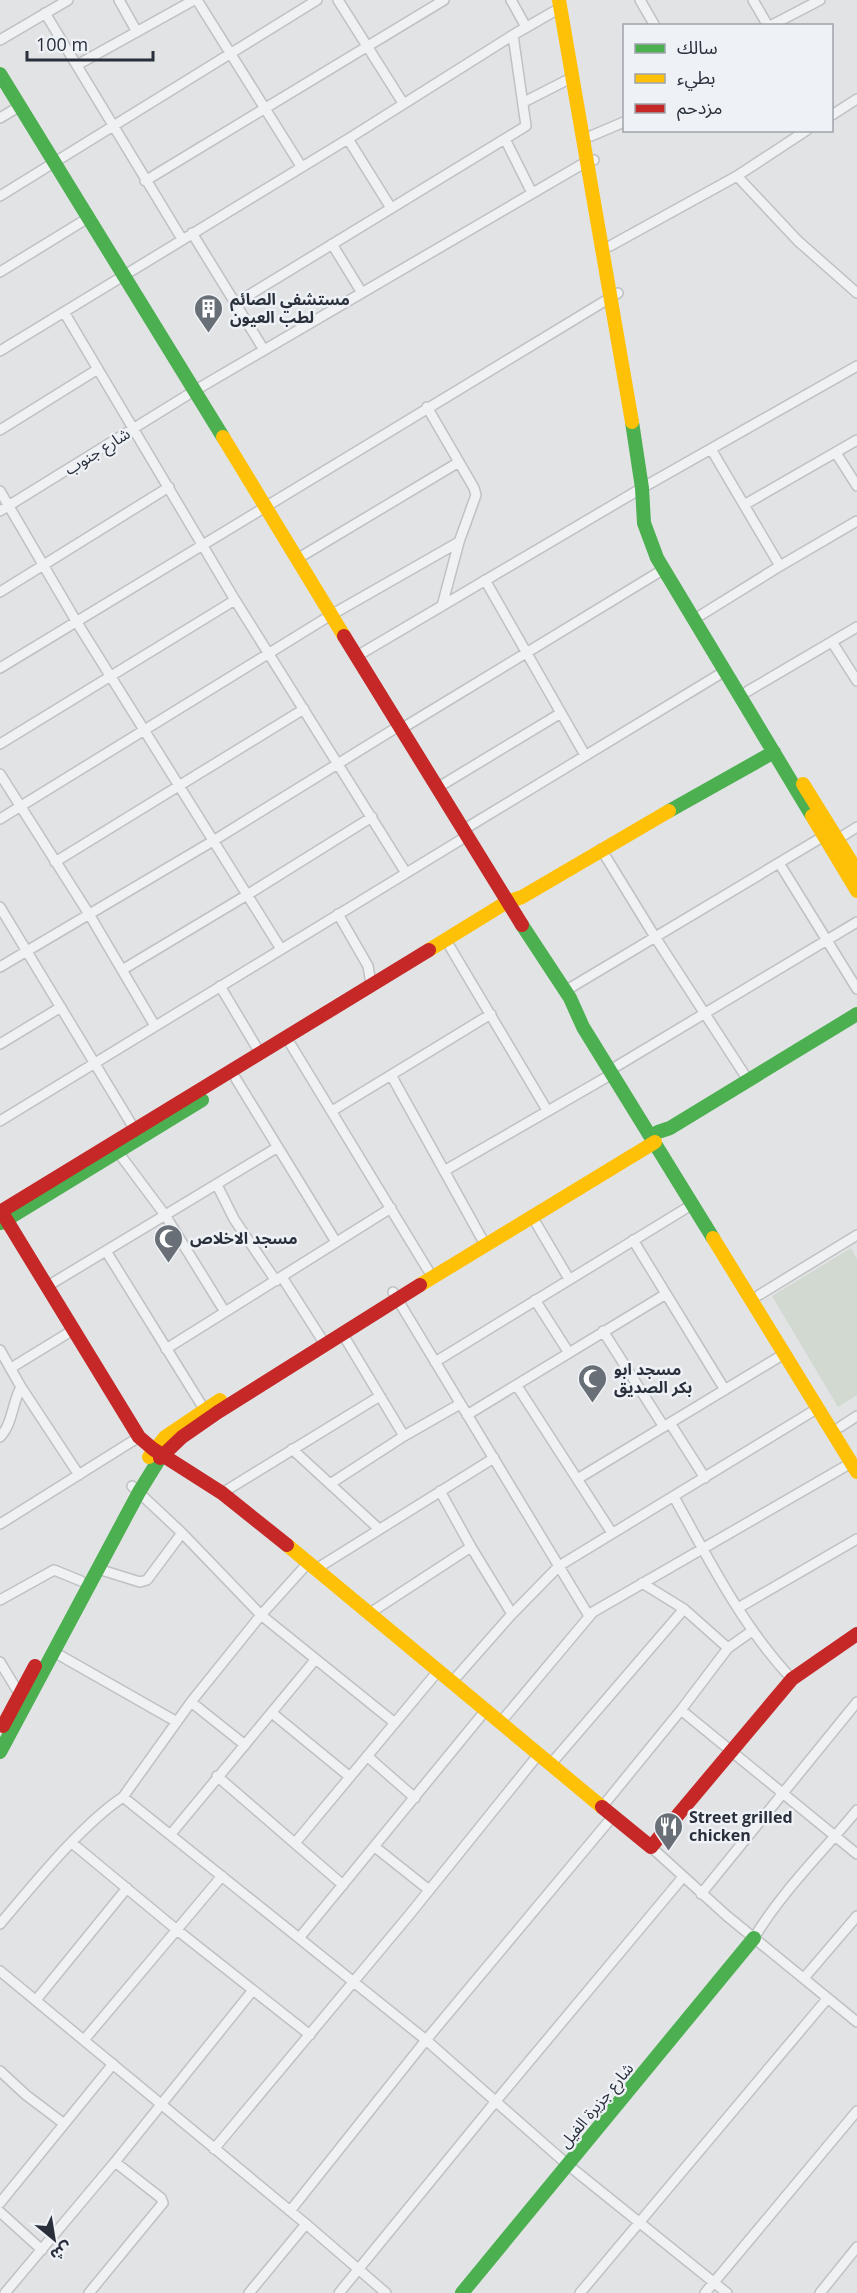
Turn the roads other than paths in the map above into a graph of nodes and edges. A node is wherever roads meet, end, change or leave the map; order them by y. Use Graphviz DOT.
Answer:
graph roads {
  1 [pos="68,0"];
  2 [pos="119,0"];
  3 [pos="195,0"];
  4 [pos="317,0"];
  5 [pos="338,0"];
  6 [pos="444,0"];
  7 [pos="511,0"];
  8 [pos="640,0"];
  9 [pos="753,0"];
  10 [pos="820,0"];
  11 [pos="562,3"];
  12 [pos="45,13"];
  13 [pos="654,24"];
  14 [pos="768,24"];
  15 [pos="773,24"];
  16 [pos="526,27"];
  17 [pos="137,32"];
  18 [pos="513,35"];
  19 [pos="0,40"];
  20 [pos="368,46"];
  21 [pos="231,53"];
  22 [pos="77,65"];
  23 [pos="0,74"];
  24 [pos="573,77"];
  25 [pos="857,99"];
  26 [pos="524,102"];
  27 [pos="403,103"];
  28 [pos="20,106"];
  29 [pos="265,108"];
  30 [pos="833,114"];
  31 [pos="0,118"];
  32 [pos="623,122"];
  33 [pos="113,125"];
  34 [pos="804,132"];
  35 [pos="591,136"];
  36 [pos="348,139"];
  37 [pos="505,139"];
  38 [pos="590,161"];
  39 [pos="54,162"];
  40 [pos="301,166"];
  41 [pos="737,176"];
  42 [pos="146,181"];
  43 [pos="532,193"];
  44 [pos="0,196"];
  45 [pos="391,208"];
  46 [pos="88,218"];
  47 [pos="192,233"];
  48 [pos="182,239"];
  49 [pos="332,244"];
  50 [pos="610,246"];
  51 [pos="0,272"];
  52 [pos="123,275"];
  53 [pos="856,291"];
  54 [pos="362,293"];
  55 [pos="614,294"];
  56 [pos="236,303"];
  57 [pos="64,312"];
  58 [pos="264,350"];
  59 [pos="0,351"];
  60 [pos="857,366"];
  61 [pos="98,369"];
  62 [pos="194,391"];
  63 [pos="427,407"];
  64 [pos="134,428"];
  65 [pos="0,430"];
  66 [pos="857,440"];
  67 [pos="711,449"];
  68 [pos="836,453"];
  69 [pos="459,462"];
  70 [pos="857,486"];
  71 [pos="169,487"];
  72 [pos="645,487"];
  73 [pos="0,491"];
  74 [pos="744,505"];
  75 [pos="265,506"];
  76 [pos="4,509"];
  77 [pos="857,521"];
  78 [pos="459,542"];
  79 [pos="203,544"];
  80 [pos="297,559"];
  81 [pos="44,564"];
  82 [pos="780,566"];
  83 [pos="664,569"];
  84 [pos="485,580"];
  85 [pos="0,592"];
  86 [pos="235,600"];
  87 [pos="442,606"];
  88 [pos="332,615"];
  89 [pos="701,615"];
  90 [pos="76,621"];
  91 [pos="857,627"];
  92 [pos="832,642"];
  93 [pos="526,652"];
  94 [pos="270,653"];
  95 [pos="357,656"];
  96 [pos="0,668"];
  97 [pos="725,671"];
  98 [pos="110,676"];
  99 [pos="857,681"];
  100 [pos="748,692"];
  101 [pos="304,709"];
  102 [pos="561,713"];
  103 [pos="400,727"];
  104 [pos="145,730"];
  105 [pos="0,744"];
  106 [pos="774,752"];
  107 [pos="585,755"];
  108 [pos="339,764"];
  109 [pos="0,774"];
  110 [pos="179,786"];
  111 [pos="437,788"];
  112 [pos="20,807"];
  113 [pos="372,817"];
  114 [pos="0,819"];
  115 [pos="857,826"];
  116 [pos="465,833"];
  117 [pos="831,837"];
  118 [pos="213,841"];
  119 [pos="601,849"];
  120 [pos="55,861"];
  121 [pos="779,862"];
  122 [pos="857,872"];
  123 [pos="406,873"];
  124 [pos="857,891"];
  125 [pos="247,895"];
  126 [pos="509,906"];
  127 [pos="0,907"];
  128 [pos="89,914"];
  129 [pos="338,914"];
  130 [pos="857,922"];
  131 [pos="655,937"];
  132 [pos="827,940"];
  133 [pos="450,947"];
  134 [pos="281,949"];
  135 [pos="27,951"];
  136 [pos="434,952"];
  137 [pos="0,967"];
  138 [pos="122,970"];
  139 [pos="371,984"];
  140 [pos="220,986"];
  141 [pos="857,989"];
  142 [pos="568,994"];
  143 [pos="60,1007"];
  144 [pos="705,1013"];
  145 [pos="491,1014"];
  146 [pos="857,1014"];
  147 [pos="155,1026"];
  148 [pos="301,1033"];
  149 [pos="0,1044"];
  150 [pos="291,1045"];
  151 [pos="260,1053"];
  152 [pos="95,1063"];
  153 [pos="615,1070"];
  154 [pos="391,1075"];
  155 [pos="236,1078"];
  156 [pos="748,1080"];
  157 [pos="547,1110"];
  158 [pos="332,1111"];
  159 [pos="0,1121"];
  160 [pos="135,1130"];
  161 [pos="659,1135"];
  162 [pos="278,1147"];
  163 [pos="118,1152"];
  164 [pos="444,1171"];
  165 [pos="217,1185"];
  166 [pos="693,1204"];
  167 [pos="391,1208"];
  168 [pos="1,1215"];
  169 [pos="165,1215"];
  170 [pos="532,1218"];
  171 [pos="857,1235"];
  172 [pos="482,1239"];
  173 [pos="633,1240"];
  174 [pos="336,1242"];
  175 [pos="106,1251"];
  176 [pos="428,1270"];
  177 [pos="279,1279"];
  178 [pos="569,1279"];
  179 [pos="46,1287"];
  180 [pos="666,1294"];
  181 [pos="395,1295"];
  182 [pos="759,1295"];
  183 [pos="535,1300"];
  184 [pos="225,1312"];
  185 [pos="73,1330"];
  186 [pos="603,1331"];
  187 [pos="342,1333"];
  188 [pos="321,1338"];
  189 [pos="166,1349"];
  190 [pos="0,1350"];
  191 [pos="569,1353"];
  192 [pos="784,1354"];
  193 [pos="435,1362"];
  194 [pos="11,1368"];
  195 [pos="517,1386"];
  196 [pos="21,1387"];
  197 [pos="725,1390"];
  198 [pos="380,1396"];
  199 [pos="460,1404"];
  200 [pos="818,1408"];
  201 [pos="204,1409"];
  202 [pos="468,1415"];
  203 [pos="857,1416"];
  204 [pos="667,1425"];
  205 [pos="840,1427"];
  206 [pos="404,1436"];
  207 [pos="0,1437"];
  208 [pos="139,1437"];
  209 [pos="292,1449"];
  210 [pos="158,1452"];
  211 [pos="494,1458"];
  212 [pos="855,1464"];
  213 [pos="79,1475"];
  214 [pos="579,1478"];
  215 [pos="705,1478"];
  216 [pos="330,1484"];
  217 [pos="135,1489"];
  218 [pos="440,1491"];
  219 [pos="222,1493"];
  220 [pos="674,1497"];
  221 [pos="0,1524"];
  222 [pos="380,1529"];
  223 [pos="182,1533"];
  224 [pos="612,1533"];
  225 [pos="857,1539"];
  226 [pos="471,1547"];
  227 [pos="702,1547"];
  228 [pos="312,1566"];
  229 [pos="559,1566"];
  230 [pos="98,1569"];
  231 [pos="81,1581"];
  232 [pos="642,1583"];
  233 [pos="0,1600"];
  234 [pos="738,1608"];
  235 [pos="684,1610"];
  236 [pos="370,1613"];
  237 [pos="513,1614"];
  238 [pos="261,1615"];
  239 [pos="589,1616"];
  240 [pos="752,1631"];
  241 [pos="857,1634"];
  242 [pos="728,1648"];
  243 [pos="54,1652"];
  244 [pos="315,1660"];
  245 [pos="0,1662"];
  246 [pos="438,1671"];
  247 [pos="792,1679"];
  248 [pos="452,1682"];
  249 [pos="20,1695"];
  250 [pos="191,1701"];
  251 [pos="857,1702"];
  252 [pos="681,1710"];
  253 [pos="485,1711"];
  254 [pos="272,1713"];
  255 [pos="177,1722"];
  256 [pos="395,1723"];
  257 [pos="500,1723"];
  258 [pos="0,1732"];
  259 [pos="245,1745"];
  260 [pos="732,1750"];
  261 [pos="0,1752"];
  262 [pos="538,1755"];
  263 [pos="367,1756"];
  264 [pos="550,1765"];
  265 [pos="217,1776"];
  266 [pos="350,1776"];
  267 [pos="785,1793"];
  268 [pos="123,1797"];
  269 [pos="416,1797"];
  270 [pos="857,1810"];
  271 [pos="607,1811"];
  272 [pos="171,1834"];
  273 [pos="835,1837"];
  274 [pos="72,1843"];
  275 [pos="295,1843"];
  276 [pos="375,1846"];
  277 [pos="651,1847"];
  278 [pos="857,1854"];
  279 [pos="222,1876"];
  280 [pos="683,1877"];
  281 [pos="343,1885"];
  282 [pos="127,1888"];
  283 [pos="429,1890"];
  284 [pos="701,1893"];
  285 [pos="857,1916"];
  286 [pos="0,1924"];
  287 [pos="177,1930"];
  288 [pos="300,1937"];
  289 [pos="754,1938"];
  290 [pos="0,1971"];
  291 [pos="804,1978"];
  292 [pos="354,1982"];
  293 [pos="253,1990"];
  294 [pos="827,1999"];
  295 [pos="36,2000"];
  296 [pos="857,2022"];
  297 [pos="310,2035"];
  298 [pos="84,2040"];
  299 [pos="426,2040"];
  300 [pos="113,2064"];
  301 [pos="0,2072"];
  302 [pos="496,2101"];
  303 [pos="161,2104"];
  304 [pos="857,2111"];
  305 [pos="63,2123"];
  306 [pos="214,2149"];
  307 [pos="115,2162"];
  308 [pos="568,2165"];
  309 [pos="0,2203"];
  310 [pos="290,2211"];
  311 [pos="0,2212"];
  312 [pos="640,2222"];
  313 [pos="306,2224"];
  314 [pos="857,2247"];
  315 [pos="42,2250"];
  316 [pos="358,2270"];
  317 [pos="713,2282"];
  318 [pos="92,2289"];
  319 [pos="6,2293"];
  320 [pos="104,2293"];
  321 [pos="249,2293"];
  322 [pos="339,2293"];
  323 [pos="386,2293"];
  324 [pos="462,2293"];
  325 [pos="580,2293"];
  326 [pos="705,2293"];
  327 [pos="727,2293"];
  328 [pos="820,2293"];
  1 -- 12 [label="street"];
  2 -- 17 [label="street"];
  3 -- 17 [label="street"];
  3 -- 21 [label="street"];
  4 -- 21 [label="street"];
  5 -- 20 [label="street"];
  6 -- 20 [label="street"];
  7 -- 16 [label="street"];
  8 -- 13 [label="street"];
  9 -- 14 [label="street"];
  10 -- 15 [label="street"];
  11 -- 16 [label="street"];
  11 -- 24 [label="street"];
  11 -- 35 [label="street"];
  12 -- 19 [label="street"];
  12 -- 22 [label="street"];
  16 -- 18 [label="street"];
  17 -- 22 [label="street"];
  18 -- 26 [label="street"];
  18 -- 27 [label="street"];
  20 -- 27 [label="street"];
  20 -- 29 [label="street"];
  21 -- 29 [label="street"];
  21 -- 33 [label="street"];
  22 -- 33 [label="street"];
  23 -- 28 [label="street"];
  24 -- 26 [label="street"];
  24 -- 38 [label="street"];
  25 -- 30 [label="street"];
  26 -- 37 [label="street"];
  27 -- 36 [label="street"];
  28 -- 31 [label="street"];
  28 -- 39 [label="street"];
  29 -- 40 [label="street"];
  29 -- 42 [label="street"];
  32 -- 35 [label="street"];
  33 -- 39 [label="street"];
  33 -- 42 [label="street"];
  34 -- 41 [label="street"];
  35 -- 38 [label="street"];
  36 -- 40 [label="street"];
  36 -- 45 [label="street"];
  37 -- 43 [label="street"];
  37 -- 45 [label="street"];
  38 -- 43 [label="street, شارع جنوب"];
  38 -- 50 [label="street"];
  38 -- 55 [label="street"];
  39 -- 44 [label="street"];
  39 -- 46 [label="street"];
  40 -- 47 [label="street"];
  41 -- 50 [label="street"];
  41 -- 53 [label="street"];
  42 -- 48 [label="street"];
  43 -- 54 [label="street, شارع جنوب"];
  45 -- 49 [label="street"];
  46 -- 51 [label="street"];
  46 -- 52 [label="street"];
  47 -- 48 [label="street"];
  47 -- 56 [label="street"];
  48 -- 52 [label="street"];
  49 -- 54 [label="street"];
  49 -- 56 [label="street"];
  50 -- 55 [label="street"];
  52 -- 57 [label="street"];
  52 -- 62 [label="street"];
  54 -- 58 [label="street, شارع جنوب"];
  55 -- 63 [label="street"];
  55 -- 72 [label="street"];
  56 -- 58 [label="street"];
  57 -- 59 [label="street"];
  57 -- 61 [label="street"];
  58 -- 62 [label="street, شارع جنوب"];
  60 -- 67 [label="street"];
  61 -- 64 [label="street"];
  61 -- 65 [label="street"];
  62 -- 64 [label="street, شارع جنوب"];
  62 -- 75 [label="street"];
  63 -- 69 [label="street"];
  63 -- 75 [label="street"];
  64 -- 71 [label="street"];
  64 -- 76 [label="street, شارع جنوب"];
  66 -- 68 [label="street"];
  67 -- 72 [label="street"];
  67 -- 74 [label="street"];
  68 -- 70 [label="street"];
  68 -- 74 [label="street"];
  69 -- 78 [label="street"];
  69 -- 80 [label="street"];
  71 -- 79 [label="street"];
  71 -- 81 [label="street"];
  72 -- 83 [label="street"];
  72 -- 84 [label="street"];
  72 -- 89 [label="street"];
  73 -- 76 [label="street"];
  74 -- 82 [label="street"];
  75 -- 79 [label="street"];
  75 -- 80 [label="street"];
  76 -- 81 [label="street"];
  77 -- 82 [label="street"];
  78 -- 87 [label="street"];
  78 -- 88 [label="street"];
  79 -- 86 [label="street"];
  79 -- 90 [label="street"];
  80 -- 88 [label="street"];
  81 -- 85 [label="street"];
  81 -- 90 [label="street"];
  82 -- 89 [label="street"];
  83 -- 93 [label="street"];
  83 -- 97 [label="street"];
  84 -- 87 [label="street"];
  84 -- 93 [label="street"];
  86 -- 94 [label="street"];
  86 -- 98 [label="street"];
  87 -- 95 [label="street"];
  88 -- 94 [label="street"];
  88 -- 95 [label="street"];
  89 -- 100 [label="street"];
  90 -- 96 [label="street"];
  90 -- 98 [label="street"];
  91 -- 92 [label="street"];
  92 -- 99 [label="street"];
  92 -- 100 [label="street"];
  93 -- 102 [label="street"];
  93 -- 103 [label="street"];
  94 -- 101 [label="street"];
  94 -- 104 [label="street"];
  95 -- 103 [label="street"];
  97 -- 106 [label="street"];
  97 -- 107 [label="street"];
  98 -- 104 [label="street"];
  98 -- 105 [label="street"];
  100 -- 117 [label="street"];
  101 -- 108 [label="street"];
  101 -- 110 [label="street"];
  102 -- 107 [label="street"];
  102 -- 111 [label="street"];
  103 -- 108 [label="street"];
  103 -- 111 [label="street"];
  104 -- 110 [label="street"];
  104 -- 112 [label="street"];
  106 -- 117 [label="street"];
  106 -- 119 [label="street"];
  107 -- 116 [label="street"];
  108 -- 113 [label="street"];
  108 -- 118 [label="street"];
  109 -- 112 [label="street"];
  110 -- 118 [label="street"];
  110 -- 120 [label="street"];
  111 -- 116 [label="street"];
  112 -- 114 [label="street"];
  112 -- 120 [label="street"];
  113 -- 123 [label="street"];
  113 -- 125 [label="street"];
  115 -- 117 [label="street"];
  116 -- 123 [label="street"];
  116 -- 126 [label="street"];
  117 -- 121 [label="street"];
  117 -- 122 [label="street"];
  117 -- 124 [label="street"];
  118 -- 125 [label="street"];
  118 -- 128 [label="street"];
  119 -- 126 [label="street"];
  119 -- 131 [label="street"];
  120 -- 128 [label="street"];
  121 -- 131 [label="street"];
  121 -- 132 [label="street"];
  123 -- 129 [label="street"];
  125 -- 134 [label="street"];
  125 -- 138 [label="street"];
  126 -- 133 [label="street"];
  126 -- 136 [label="street"];
  126 -- 142 [label="street"];
  127 -- 135 [label="street"];
  128 -- 135 [label="street"];
  128 -- 138 [label="street"];
  129 -- 134 [label="street"];
  129 -- 139 [label="street"];
  130 -- 132 [label="street"];
  131 -- 142 [label="street"];
  131 -- 144 [label="street"];
  132 -- 141 [label="street"];
  132 -- 144 [label="street"];
  133 -- 136 [label="street"];
  133 -- 145 [label="street"];
  134 -- 140 [label="street"];
  135 -- 137 [label="street"];
  135 -- 143 [label="street"];
  136 -- 139 [label="street"];
  136 -- 148 [label="street"];
  138 -- 147 [label="street"];
  139 -- 148 [label="street"];
  140 -- 147 [label="street"];
  140 -- 151 [label="street"];
  142 -- 153 [label="street"];
  143 -- 149 [label="street"];
  143 -- 152 [label="street"];
  144 -- 153 [label="street"];
  144 -- 156 [label="street"];
  145 -- 154 [label="street"];
  145 -- 157 [label="street"];
  146 -- 156 [label="street"];
  147 -- 152 [label="street"];
  148 -- 150 [label="street"];
  148 -- 151 [label="street"];
  150 -- 155 [label="street"];
  150 -- 158 [label="street"];
  151 -- 160 [label="street"];
  152 -- 159 [label="street"];
  152 -- 160 [label="street"];
  153 -- 157 [label="street"];
  153 -- 161 [label="street"];
  154 -- 158 [label="street"];
  154 -- 164 [label="street"];
  155 -- 162 [label="street"];
  155 -- 163 [label="street"];
  156 -- 161 [label="street"];
  157 -- 164 [label="street"];
  158 -- 167 [label="street"];
  160 -- 168 [label="street"];
  161 -- 166 [label="street"];
  161 -- 170 [label="street"];
  161 -- 172 [label="street"];
  161 -- 182 [label="street"];
  162 -- 165 [label="street"];
  162 -- 174 [label="street"];
  163 -- 168 [label="street"];
  163 -- 169 [label="street"];
  164 -- 172 [label="street"];
  165 -- 169 [label="street"];
  165 -- 177 [label="street"];
  166 -- 173 [label="street"];
  166 -- 192 [label="street"];
  167 -- 174 [label="street"];
  167 -- 176 [label="street"];
  168 -- 179 [label="street"];
  169 -- 175 [label="street"];
  169 -- 184 [label="street"];
  170 -- 178 [label="street"];
  170 -- 181 [label="street"];
  171 -- 182 [label="street"];
  172 -- 176 [label="street"];
  173 -- 178 [label="street"];
  173 -- 180 [label="street"];
  174 -- 177 [label="street"];
  175 -- 179 [label="street"];
  175 -- 189 [label="street"];
  176 -- 181 [label="street"];
  177 -- 184 [label="street"];
  177 -- 188 [label="street"];
  178 -- 183 [label="street"];
  179 -- 185 [label="street"];
  180 -- 186 [label="street"];
  180 -- 197 [label="street"];
  181 -- 187 [label="street"];
  181 -- 188 [label="street"];
  181 -- 193 [label="street"];
  182 -- 205 [label="street"];
  183 -- 191 [label="street"];
  183 -- 193 [label="street"];
  184 -- 189 [label="street"];
  185 -- 194 [label="street"];
  185 -- 208 [label="street"];
  186 -- 191 [label="street"];
  186 -- 204 [label="street"];
  187 -- 198 [label="street"];
  187 -- 210 [label="street"];
  188 -- 201 [label="street"];
  189 -- 201 [label="street"];
  190 -- 194 [label="street"];
  191 -- 195 [label="street"];
  192 -- 197 [label="street"];
  192 -- 200 [label="street"];
  193 -- 199 [label="street"];
  194 -- 196 [label="street"];
  195 -- 202 [label="street"];
  195 -- 214 [label="street"];
  196 -- 207 [label="street"];
  196 -- 213 [label="street"];
  197 -- 204 [label="street"];
  198 -- 206 [label="street"];
  198 -- 209 [label="street"];
  199 -- 202 [label="street"];
  199 -- 206 [label="street"];
  200 -- 212 [label="street"];
  200 -- 215 [label="street"];
  201 -- 210 [label="street"];
  202 -- 211 [label="street"];
  203 -- 205 [label="street"];
  204 -- 214 [label="street"];
  204 -- 215 [label="street"];
  205 -- 212 [label="street"];
  206 -- 216 [label="street"];
  208 -- 210 [label="street"];
  208 -- 213 [label="street"];
  209 -- 216 [label="street"];
  209 -- 219 [label="street"];
  210 -- 217 [label="street"];
  210 -- 219 [label="street"];
  211 -- 218 [label="street"];
  211 -- 229 [label="street"];
  212 -- 227 [label="street"];
  213 -- 221 [label="street"];
  214 -- 224 [label="street"];
  215 -- 220 [label="street"];
  216 -- 222 [label="street"];
  217 -- 223 [label="street"];
  217 -- 230 [label="street"];
  217 -- 231 [label="street"];
  218 -- 222 [label="street"];
  218 -- 226 [label="street"];
  219 -- 228 [label="street"];
  220 -- 224 [label="street"];
  220 -- 227 [label="street"];
  222 -- 228 [label="street"];
  223 -- 230 [label="street"];
  223 -- 238 [label="street"];
  224 -- 229 [label="street"];
  225 -- 234 [label="street"];
  226 -- 236 [label="street"];
  226 -- 237 [label="street"];
  227 -- 232 [label="street"];
  227 -- 234 [label="street"];
  228 -- 236 [label="street"];
  228 -- 238 [label="street"];
  229 -- 237 [label="street"];
  229 -- 239 [label="street"];
  230 -- 243 [label="street"];
  231 -- 233 [label="street"];
  231 -- 249 [label="street"];
  232 -- 235 [label="street"];
  232 -- 239 [label="street"];
  234 -- 240 [label="street"];
  235 -- 242 [label="street"];
  235 -- 264 [label="street"];
  236 -- 246 [label="street"];
  237 -- 248 [label="street"];
  238 -- 244 [label="street"];
  238 -- 250 [label="street"];
  239 -- 257 [label="street"];
  240 -- 242 [label="street"];
  240 -- 247 [label="street"];
  241 -- 247 [label="street"];
  242 -- 252 [label="street"];
  243 -- 255 [label="street"];
  243 -- 261 [label="street"];
  244 -- 254 [label="street"];
  244 -- 256 [label="street"];
  245 -- 249 [label="street"];
  246 -- 248 [label="street"];
  246 -- 256 [label="street"];
  247 -- 260 [label="street"];
  248 -- 253 [label="street"];
  249 -- 258 [label="street"];
  250 -- 255 [label="street"];
  250 -- 259 [label="street"];
  251 -- 267 [label="street"];
  252 -- 260 [label="street"];
  252 -- 271 [label="street"];
  253 -- 257 [label="street"];
  253 -- 269 [label="street"];
  254 -- 259 [label="street"];
  254 -- 266 [label="street"];
  255 -- 268 [label="street"];
  256 -- 263 [label="street"];
  257 -- 262 [label="street"];
  259 -- 265 [label="street"];
  260 -- 267 [label="street"];
  260 -- 277 [label="street"];
  262 -- 264 [label="street"];
  262 -- 283 [label="street"];
  263 -- 266 [label="street"];
  263 -- 269 [label="street"];
  264 -- 271 [label="street"];
  265 -- 272 [label="street"];
  265 -- 275 [label="street"];
  266 -- 275 [label="street"];
  267 -- 273 [label="street"];
  267 -- 284 [label="street"];
  268 -- 272 [label="street"];
  268 -- 274 [label="street"];
  269 -- 276 [label="street"];
  270 -- 273 [label="street"];
  271 -- 277 [label="street"];
  271 -- 299 [label="street"];
  272 -- 279 [label="street"];
  273 -- 278 [label="street"];
  273 -- 289 [label="street"];
  274 -- 282 [label="street"];
  274 -- 286 [label="street"];
  275 -- 281 [label="street"];
  276 -- 281 [label="street"];
  276 -- 283 [label="street"];
  277 -- 280 [label="street"];
  279 -- 287 [label="street"];
  279 -- 288 [label="street"];
  280 -- 284 [label="street"];
  280 -- 302 [label="street"];
  281 -- 288 [label="street"];
  282 -- 287 [label="street"];
  282 -- 295 [label="street"];
  283 -- 292 [label="street"];
  284 -- 289 [label="street"];
  285 -- 291 [label="street"];
  287 -- 293 [label="street"];
  287 -- 298 [label="street"];
  288 -- 292 [label="street"];
  289 -- 291 [label="street"];
  289 -- 308 [label="street, شارع جزيرة الفيل"];
  290 -- 295 [label="street"];
  291 -- 294 [label="street"];
  292 -- 297 [label="street"];
  292 -- 299 [label="street"];
  293 -- 297 [label="street"];
  293 -- 303 [label="street"];
  294 -- 296 [label="street"];
  294 -- 312 [label="street"];
  295 -- 298 [label="street"];
  297 -- 306 [label="street"];
  298 -- 300 [label="street"];
  299 -- 302 [label="street"];
  299 -- 310 [label="street"];
  300 -- 303 [label="street"];
  300 -- 305 [label="street"];
  301 -- 305 [label="street"];
  302 -- 308 [label="street"];
  302 -- 316 [label="street"];
  303 -- 306 [label="street"];
  303 -- 307 [label="street"];
  304 -- 317 [label="street"];
  305 -- 309 [label="street"];
  306 -- 310 [label="street"];
  307 -- 315 [label="street"];
  307 -- 318 [label="street"];
  308 -- 312 [label="street"];
  308 -- 324 [label="street, شارع جزيرة الفيل"];
  310 -- 313 [label="street"];
  311 -- 315 [label="street"];
  312 -- 317 [label="street"];
  312 -- 325 [label="street"];
  313 -- 316 [label="street"];
  313 -- 321 [label="street"];
  314 -- 328 [label="street"];
  315 -- 319 [label="street"];
  316 -- 322 [label="street"];
  316 -- 323 [label="street"];
  317 -- 326 [label="street"];
  317 -- 327 [label="street"];
  318 -- 320 [label="street"];
}
